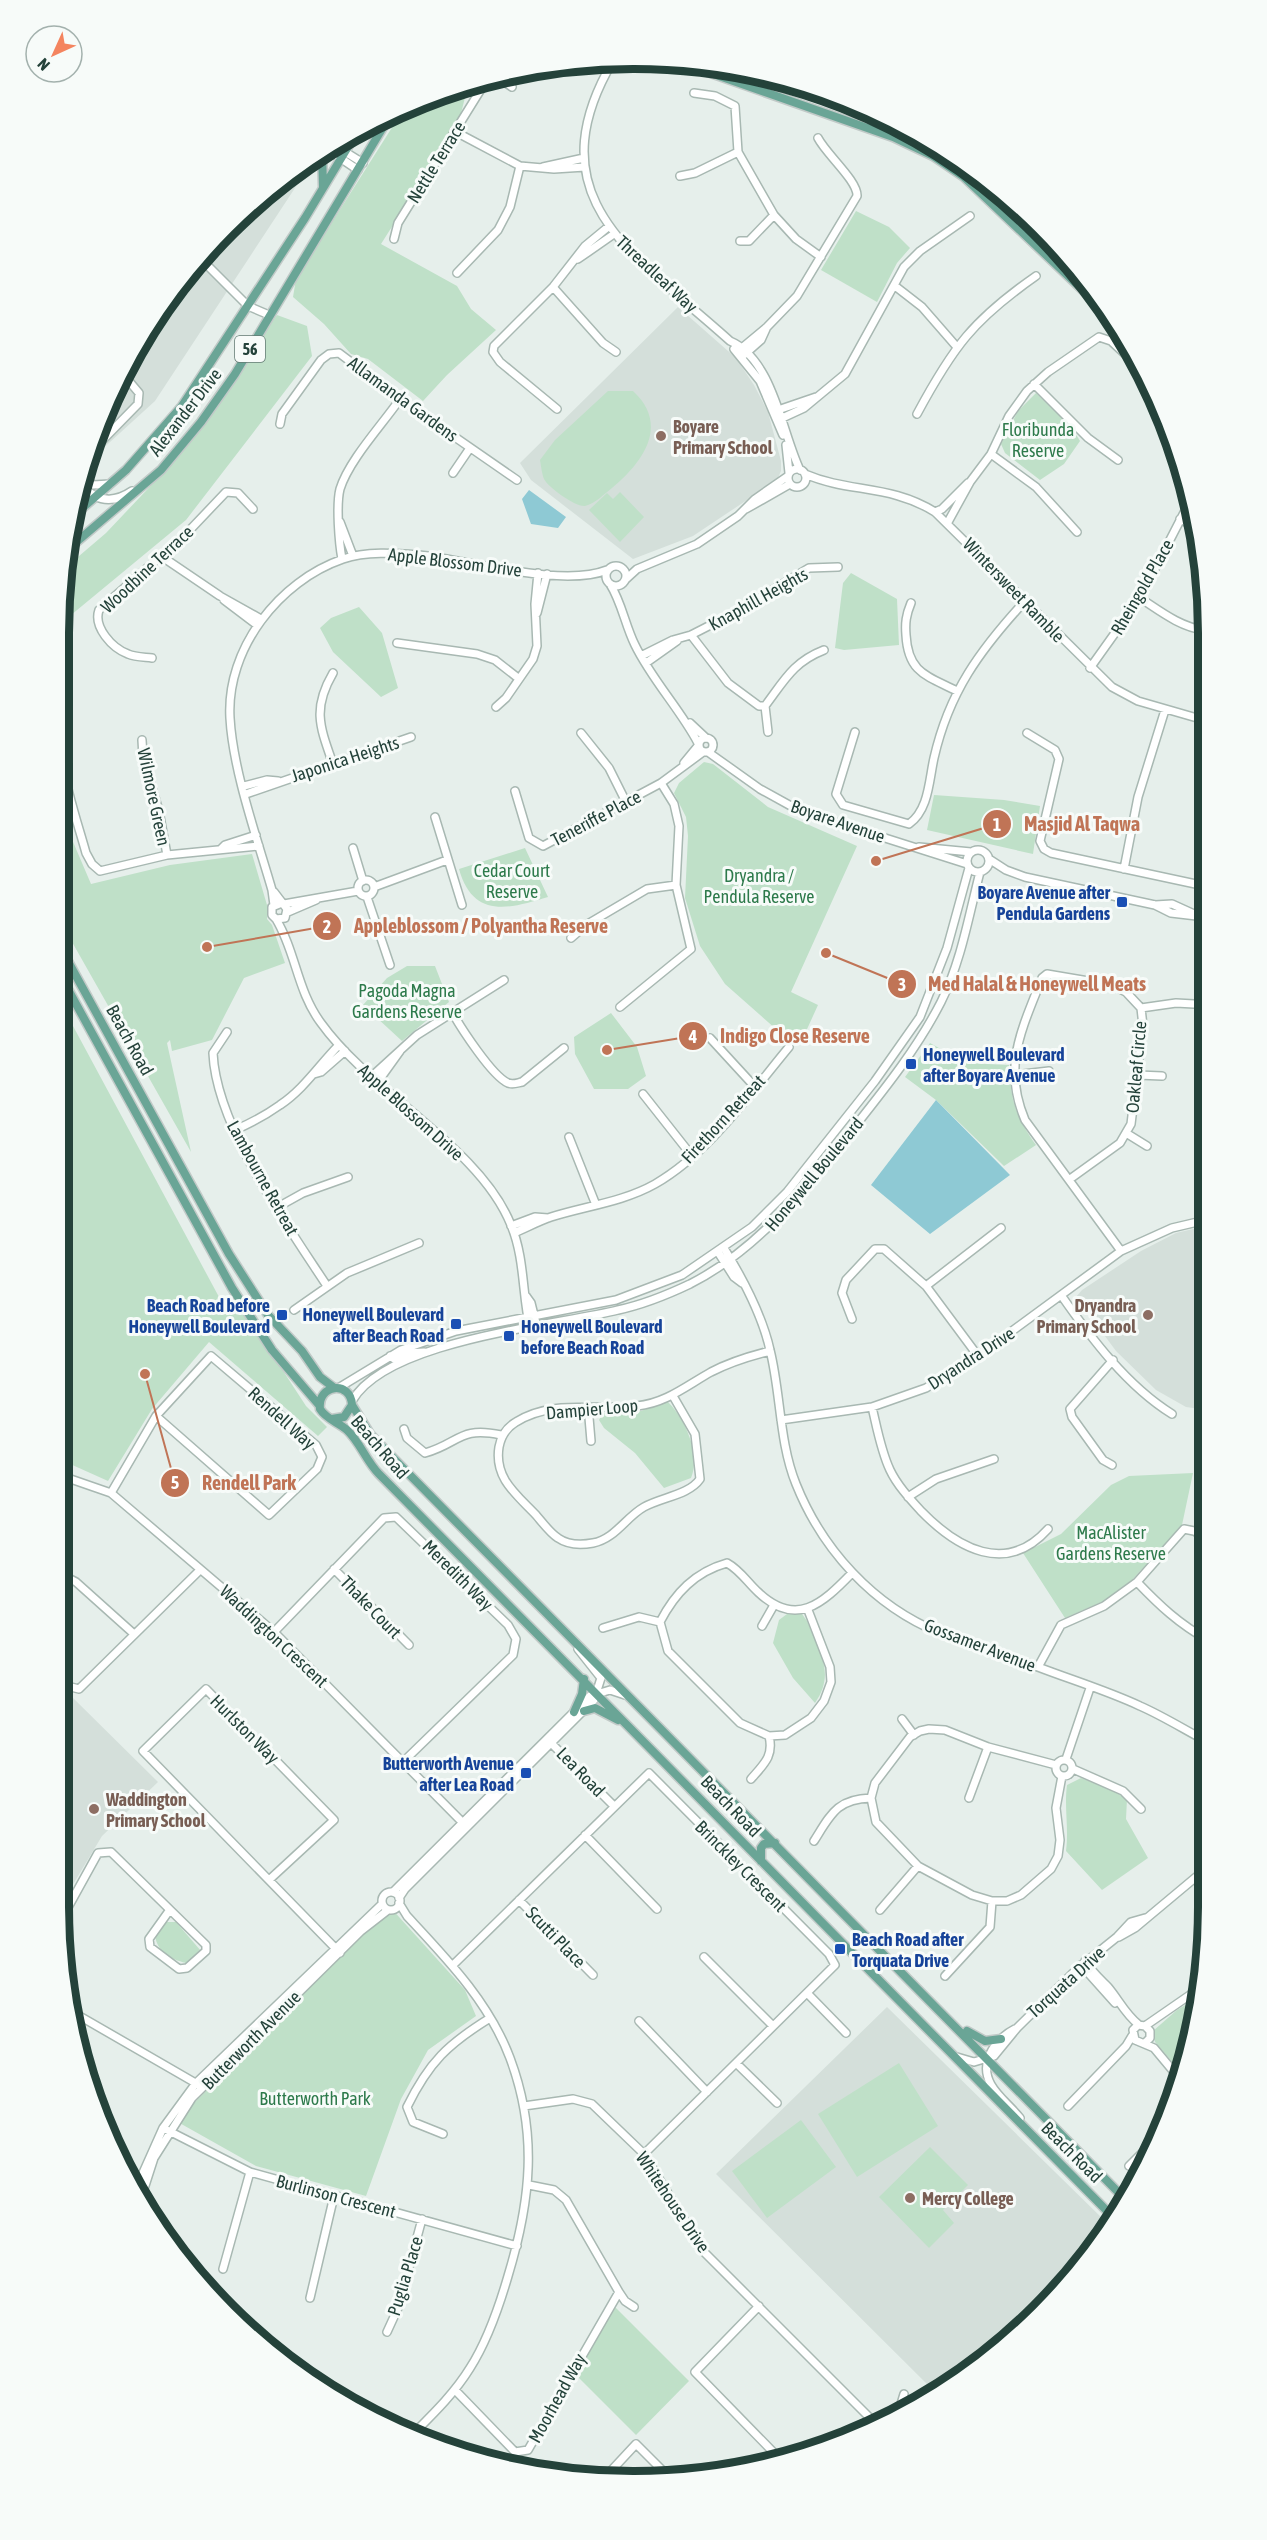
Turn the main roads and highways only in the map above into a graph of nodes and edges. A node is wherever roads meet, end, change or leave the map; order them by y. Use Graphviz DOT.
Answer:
graph roads {
  1 [pos="717,76"];
  2 [pos="383,128"];
  3 [pos="349,146"];
  4 [pos="324,162"];
  5 [pos="323,190"];
  6 [pos="1076,284"];
  7 [pos="84,507"];
  8 [pos="77,541"];
  9 [pos="69,965"];
  10 [pos="69,993"];
  11 [pos="336,1387"];
  12 [pos="352,1403"];
  13 [pos="319,1405"];
  14 [pos="332,1419"];
  15 [pos="584,1680"];
  16 [pos="631,1728"];
  17 [pos="775,1843"];
  18 [pos="761,1861"];
  19 [pos="941,2010"];
  20 [pos="1001,2039"];
  21 [pos="1119,2193"];
  22 [pos="1108,2212"];
  1 -- 6 [label="main road"];
  2 -- 8 [label="main road, Alexander Drive / 56"];
  3 -- 5 [label="main road, Alexander Drive / 56"];
  4 -- 5 [label="main road"];
  5 -- 7 [label="main road, Alexander Drive / 56"];
  9 -- 11 [label="main road, Beach Road"];
  10 -- 13 [label="main road, Beach Road"];
  11 -- 12 [label="main road"];
  11 -- 13 [label="main road"];
  12 -- 14 [label="main road"];
  12 -- 17 [label="main road, Beach Road"];
  13 -- 14 [label="main road"];
  14 -- 15 [label="main road, Beach Road"];
  15 -- 16 [label="main road, Beach Road"];
  15 -- 16 [label="main road"];
  16 -- 18 [label="main road, Beach Road"];
  17 -- 18 [label="main road"];
  17 -- 19 [label="main road, Beach Road"];
  18 -- 22 [label="main road, Beach Road"];
  19 -- 20 [label="main road"];
  19 -- 21 [label="main road, Beach Road"];
}
